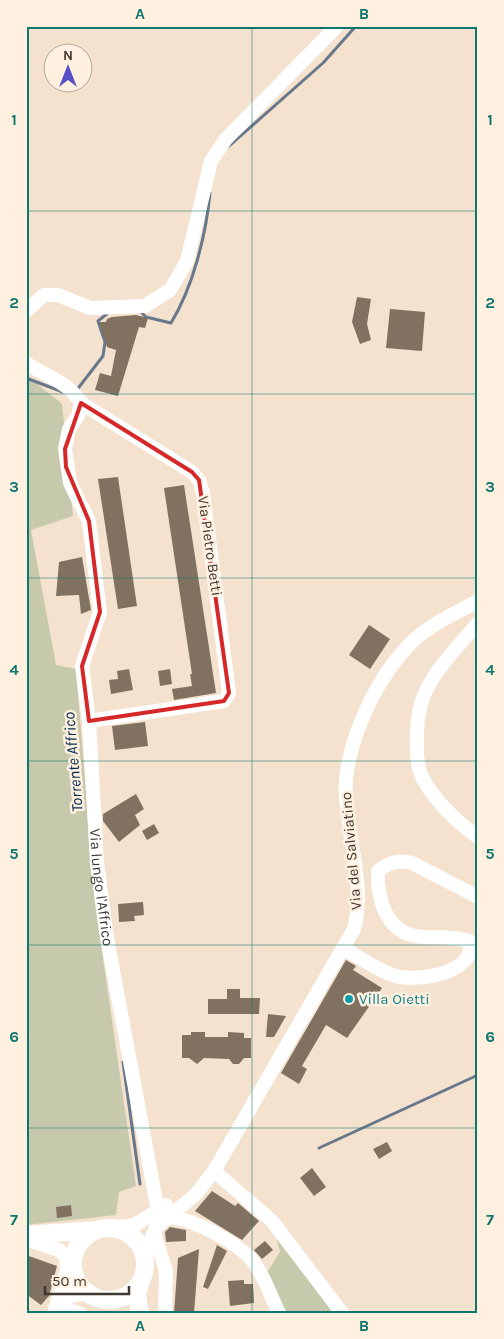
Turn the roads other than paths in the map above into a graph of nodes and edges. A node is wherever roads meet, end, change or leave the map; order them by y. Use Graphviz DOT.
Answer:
graph roads {
  1 [pos="337,26"];
  2 [pos="26,311"];
  3 [pos="26,363"];
  4 [pos="81,403"];
  5 [pos="478,602"];
  6 [pos="478,623"];
  7 [pos="89,721"];
  8 [pos="478,837"];
  9 [pos="478,897"];
  10 [pos="344,949"];
  11 [pos="214,1171"];
  12 [pos="160,1221"];
  13 [pos="105,1229"];
  14 [pos="51,1233"];
  15 [pos="26,1235"];
  16 [pos="26,1239"];
  17 [pos="70,1257"];
  18 [pos="145,1261"];
  19 [pos="75,1278"];
  20 [pos="140,1283"];
  21 [pos="94,1297"];
  22 [pos="57,1306"];
  23 [pos="79,1313"];
  24 [pos="112,1313"];
  25 [pos="140,1313"];
  26 [pos="165,1313"];
  27 [pos="278,1313"];
  28 [pos="342,1313"];
  1 -- 2 [label="street"];
  3 -- 4 [label="street"];
  4 -- 7 [label="street, Via lungo l'Affrico"];
  4 -- 7 [label="street, Via Pietro Betti"];
  5 -- 10 [label="street, Via del Salviatino"];
  6 -- 8 [label="street"];
  7 -- 12 [label="street, Via lungo l'Affrico"];
  9 -- 10 [label="street"];
  10 -- 11 [label="street, Via del Salviatino"];
  11 -- 12 [label="street, Via del Salviatino"];
  11 -- 28 [label="street"];
  12 -- 13 [label="street"];
  12 -- 18 [label="street"];
  12 -- 26 [label="street, Via lungo l'Affrico"];
  12 -- 27 [label="street"];
  13 -- 14 [label="main road"];
  13 -- 17 [label="main road"];
  13 -- 18 [label="main road"];
  14 -- 15 [label="main road"];
  14 -- 17 [label="main road"];
  16 -- 17 [label="street"];
  17 -- 19 [label="main road"];
  17 -- 22 [label="street"];
  18 -- 20 [label="main road"];
  19 -- 21 [label="main road"];
  19 -- 22 [label="street"];
  20 -- 21 [label="main road"];
  20 -- 25 [label="main road"];
  21 -- 22 [label="street"];
  21 -- 24 [label="main road"];
  22 -- 23 [label="street"];
}
